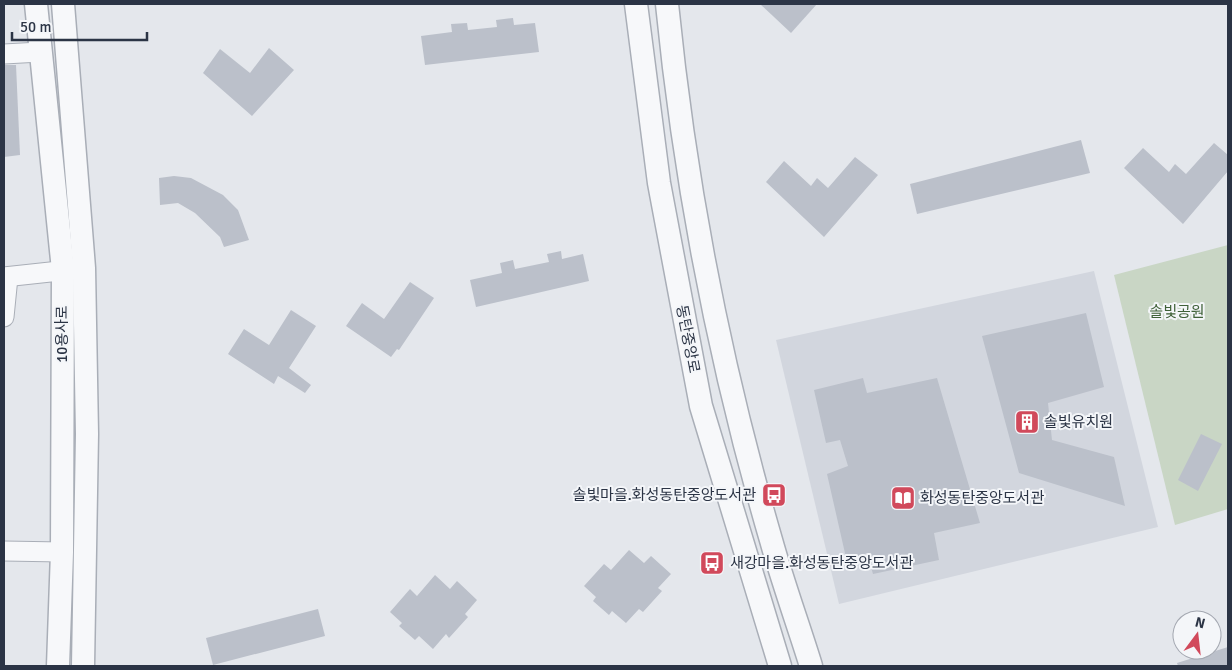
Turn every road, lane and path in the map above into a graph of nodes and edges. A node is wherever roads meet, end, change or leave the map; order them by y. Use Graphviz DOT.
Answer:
graph roads {
  1 [pos="36,4"];
  2 [pos="63,4"];
  3 [pos="636,4"];
  4 [pos="667,4"];
  5 [pos="40,52"];
  6 [pos="4,54"];
  7 [pos="73,269"];
  8 [pos="6,277"];
  9 [pos="4,317"];
  10 [pos="4,551"];
  11 [pos="62,552"];
  12 [pos="58,666"];
  13 [pos="83,666"];
  14 [pos="780,666"];
  15 [pos="811,666"];
  1 -- 5 [label="street, 10용사로"];
  2 -- 7 [label="street, 10용사로"];
  3 -- 14 [label="street, 동탄중앙로"];
  4 -- 15 [label="street, 동탄중앙로"];
  5 -- 6 [label="street"];
  5 -- 7 [label="street, 10용사로"];
  7 -- 8 [label="street"];
  7 -- 11 [label="street, 10용사로"];
  7 -- 13 [label="street, 10용사로"];
  8 -- 9 [label="street"];
  10 -- 11 [label="street"];
  11 -- 12 [label="street, 10용사로"];
}
